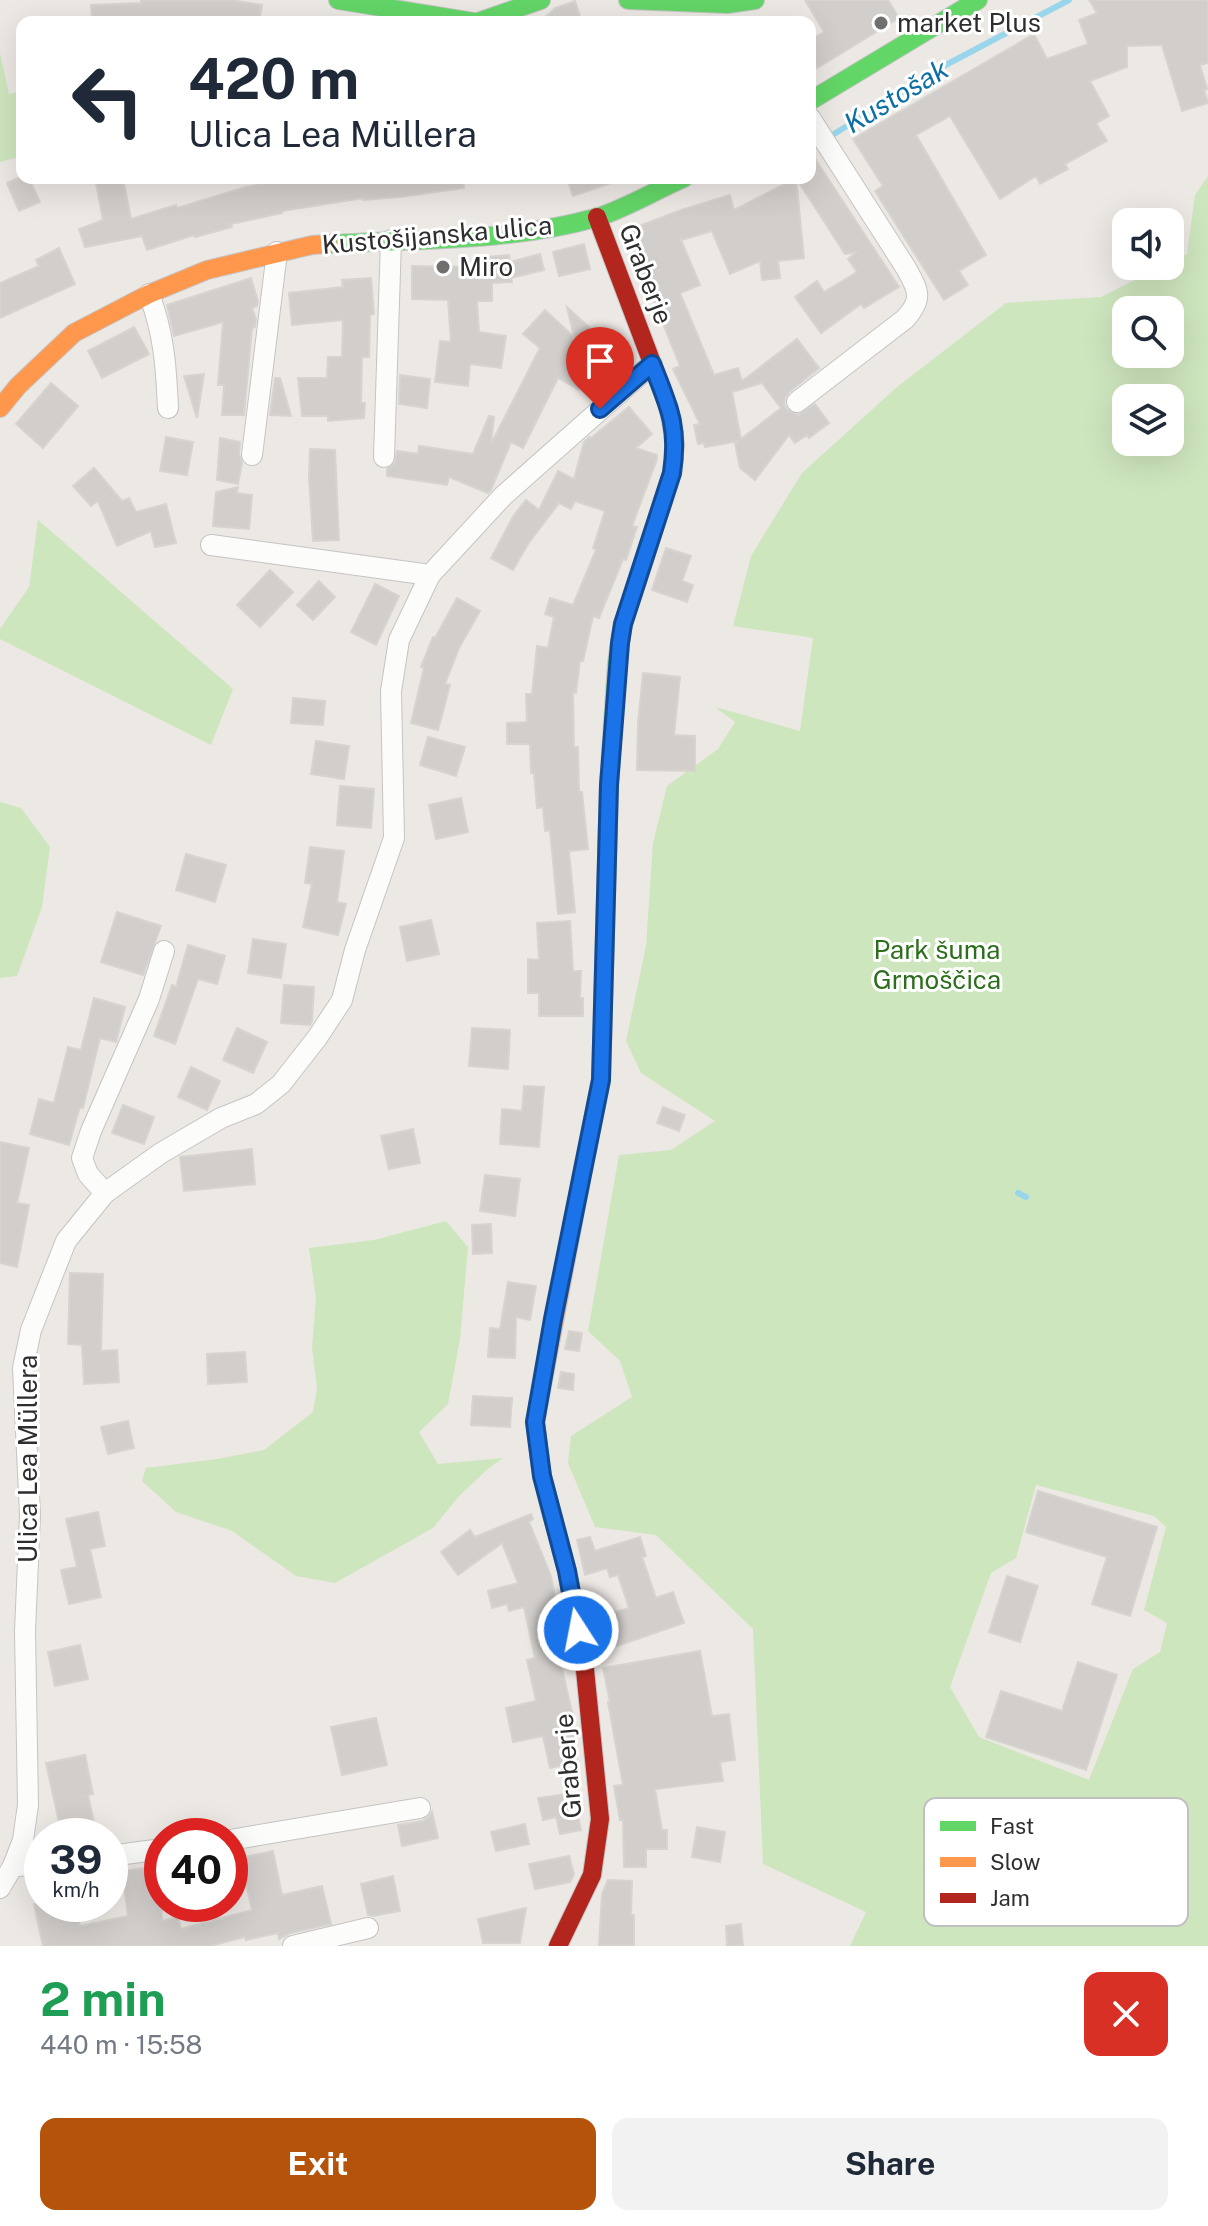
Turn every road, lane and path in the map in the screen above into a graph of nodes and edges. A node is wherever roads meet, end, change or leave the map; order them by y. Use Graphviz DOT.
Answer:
graph roads {
  1 [pos="338,0"];
  2 [pos="541,0"];
  3 [pos="628,0"];
  4 [pos="755,0"];
  5 [pos="978,0"];
  6 [pos="948,8"];
  7 [pos="438,16"];
  8 [pos="494,16"];
  9 [pos="816,97"];
  10 [pos="816,127"];
  11 [pos="671,184"];
  12 [pos="597,217"];
  13 [pos="391,240"];
  14 [pos="277,252"];
  15 [pos="149,294"];
  16 [pos="652,364"];
  17 [pos="797,402"];
  18 [pos="0,408"];
  19 [pos="168,408"];
  20 [pos="252,455"];
  21 [pos="384,457"];
  22 [pos="211,545"];
  23 [pos="430,575"];
  24 [pos="164,951"];
  25 [pos="105,1193"];
  26 [pos="420,1808"];
  27 [pos="248,1838"];
  28 [pos="13,1866"];
  29 [pos="24,1866"];
  30 [pos="0,1888"];
  31 [pos="368,1928"];
  32 [pos="293,1946"];
  33 [pos="558,1946"];
  1 -- 7 [label="street"];
  2 -- 8 [label="street"];
  3 -- 4 [label="street"];
  5 -- 6 [label="street"];
  6 -- 9 [label="street"];
  10 -- 17 [label="street"];
  11 -- 12 [label="street, Kustošijanska ulica"];
  12 -- 13 [label="street, Kustošijanska ulica"];
  12 -- 16 [label="street, Graberje"];
  13 -- 14 [label="street, Kustošijanska ulica"];
  13 -- 21 [label="street"];
  14 -- 15 [label="street, Kustošijanska ulica"];
  14 -- 20 [label="street"];
  15 -- 18 [label="street, Kustošijanska ulica"];
  15 -- 19 [label="street"];
  16 -- 23 [label="street, Ulica Lea Müllera"];
  16 -- 33 [label="street, Graberje"];
  22 -- 23 [label="street"];
  23 -- 25 [label="street, Ulica Lea Müllera"];
  24 -- 25 [label="street"];
  25 -- 28 [label="street, Ulica Lea Müllera"];
  26 -- 27 [label="street"];
  28 -- 29 [label="street"];
  28 -- 30 [label="street, Ulica Lea Müllera"];
  31 -- 32 [label="street"];
}
